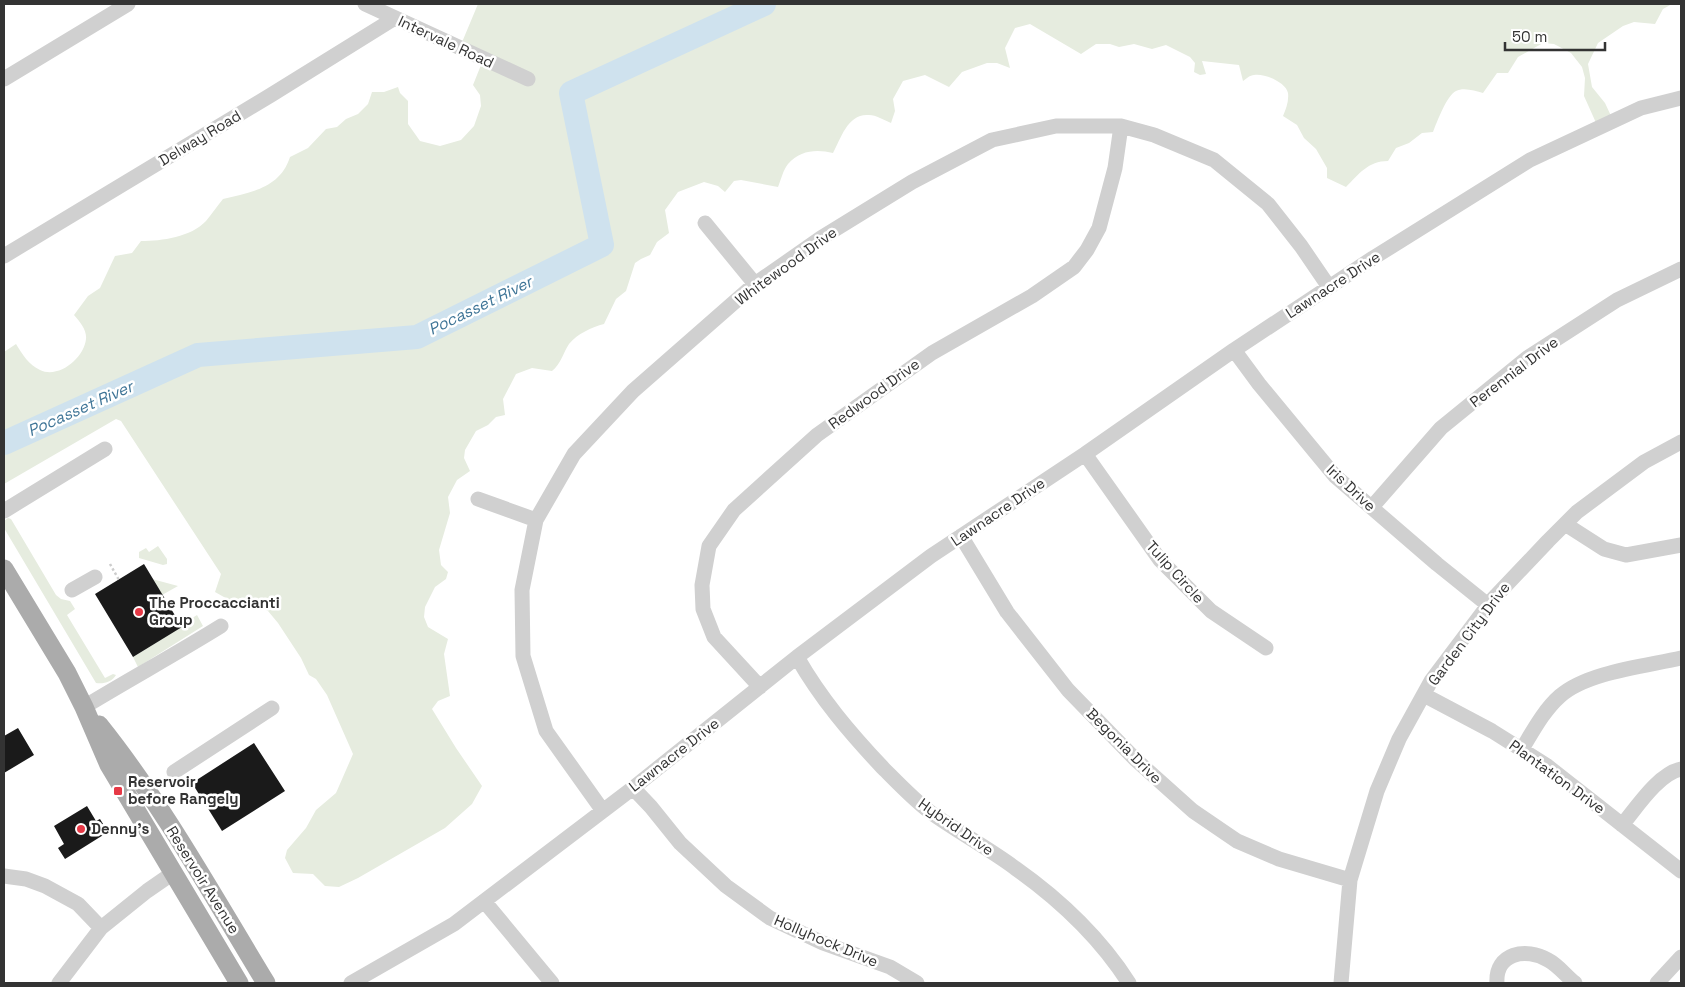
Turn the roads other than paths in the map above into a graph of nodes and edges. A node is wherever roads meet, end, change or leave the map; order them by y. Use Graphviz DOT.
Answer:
graph roads {
  1 [pos="128,4"];
  2 [pos="365,4"];
  3 [pos="395,18"];
  4 [pos="4,79"];
  5 [pos="528,79"];
  6 [pos="1681,98"];
  7 [pos="1121,126"];
  8 [pos="705,223"];
  9 [pos="4,256"];
  10 [pos="1681,269"];
  11 [pos="756,284"];
  12 [pos="1329,287"];
  13 [pos="1234,350"];
  14 [pos="1681,442"];
  15 [pos="105,449"];
  16 [pos="1085,454"];
  17 [pos="478,498"];
  18 [pos="1372,507"];
  19 [pos="4,511"];
  20 [pos="536,520"];
  21 [pos="1565,524"];
  22 [pos="961,536"];
  23 [pos="1681,545"];
  24 [pos="4,569"];
  25 [pos="95,577"];
  26 [pos="72,590"];
  27 [pos="1488,605"];
  28 [pos="221,626"];
  29 [pos="1266,648"];
  30 [pos="798,657"];
  31 [pos="1681,658"];
  32 [pos="760,687"];
  33 [pos="1424,695"];
  34 [pos="84,707"];
  35 [pos="272,708"];
  36 [pos="1522,749"];
  37 [pos="1681,769"];
  38 [pos="174,772"];
  39 [pos="633,788"];
  40 [pos="603,811"];
  41 [pos="1622,825"];
  42 [pos="1681,871"];
  43 [pos="173,873"];
  44 [pos="4,876"];
  45 [pos="1350,880"];
  46 [pos="484,901"];
  47 [pos="101,928"];
  48 [pos="1681,957"];
  49 [pos="59,983"];
  50 [pos="239,983"];
  51 [pos="266,983"];
  52 [pos="350,983"];
  53 [pos="552,983"];
  54 [pos="917,983"];
  55 [pos="1129,983"];
  56 [pos="1341,983"];
  57 [pos="1496,983"];
  58 [pos="1575,983"];
  59 [pos="1657,983"];
  1 -- 4 [label="street"];
  2 -- 3 [label="street, Intervale Road"];
  3 -- 5 [label="street, Intervale Road"];
  3 -- 9 [label="street, Delway Road"];
  6 -- 12 [label="street, Lawnacre Drive"];
  7 -- 11 [label="street, Whitewood Drive"];
  7 -- 12 [label="street, Whitewood Drive"];
  7 -- 32 [label="street, Redwood Drive"];
  8 -- 11 [label="street"];
  10 -- 18 [label="street, Perennial Drive"];
  11 -- 20 [label="street, Whitewood Drive"];
  12 -- 13 [label="street, Lawnacre Drive"];
  13 -- 16 [label="street, Lawnacre Drive"];
  13 -- 18 [label="street, Iris Drive"];
  14 -- 21 [label="street, Garden City Drive"];
  15 -- 19 [label="street"];
  16 -- 22 [label="street, Lawnacre Drive"];
  16 -- 29 [label="street, Tulip Circle"];
  17 -- 20 [label="street"];
  18 -- 27 [label="street, Iris Drive"];
  20 -- 40 [label="street, Whitewood Drive"];
  21 -- 23 [label="street"];
  21 -- 27 [label="street, Garden City Drive"];
  22 -- 30 [label="street, Lawnacre Drive"];
  22 -- 45 [label="street, Begonia Drive"];
  24 -- 34 [label="main road, Reservoir Avenue"];
  25 -- 26 [label="street"];
  27 -- 33 [label="street, Garden City Drive"];
  28 -- 34 [label="street"];
  30 -- 32 [label="street, Lawnacre Drive"];
  30 -- 55 [label="street, Hybrid Drive"];
  31 -- 36 [label="street"];
  32 -- 39 [label="street, Lawnacre Drive"];
  33 -- 36 [label="street, Plantation Drive"];
  33 -- 45 [label="street, Garden City Drive"];
  34 -- 43 [label="main road, Reservoir Avenue"];
  34 -- 51 [label="main road, Reservoir Avenue"];
  35 -- 38 [label="street"];
  36 -- 41 [label="street, Plantation Drive"];
  37 -- 41 [label="street"];
  39 -- 40 [label="street, Lawnacre Drive"];
  39 -- 54 [label="street, Hollyhock Drive"];
  40 -- 46 [label="street, Lawnacre Drive"];
  41 -- 42 [label="street, Plantation Drive"];
  43 -- 47 [label="street"];
  43 -- 50 [label="main road, Reservoir Avenue"];
  44 -- 47 [label="street"];
  45 -- 56 [label="street, Garden City Drive"];
  46 -- 52 [label="street, Lawnacre Drive"];
  46 -- 53 [label="street"];
  47 -- 49 [label="street"];
  48 -- 59 [label="street"];
  57 -- 58 [label="street"];
}
